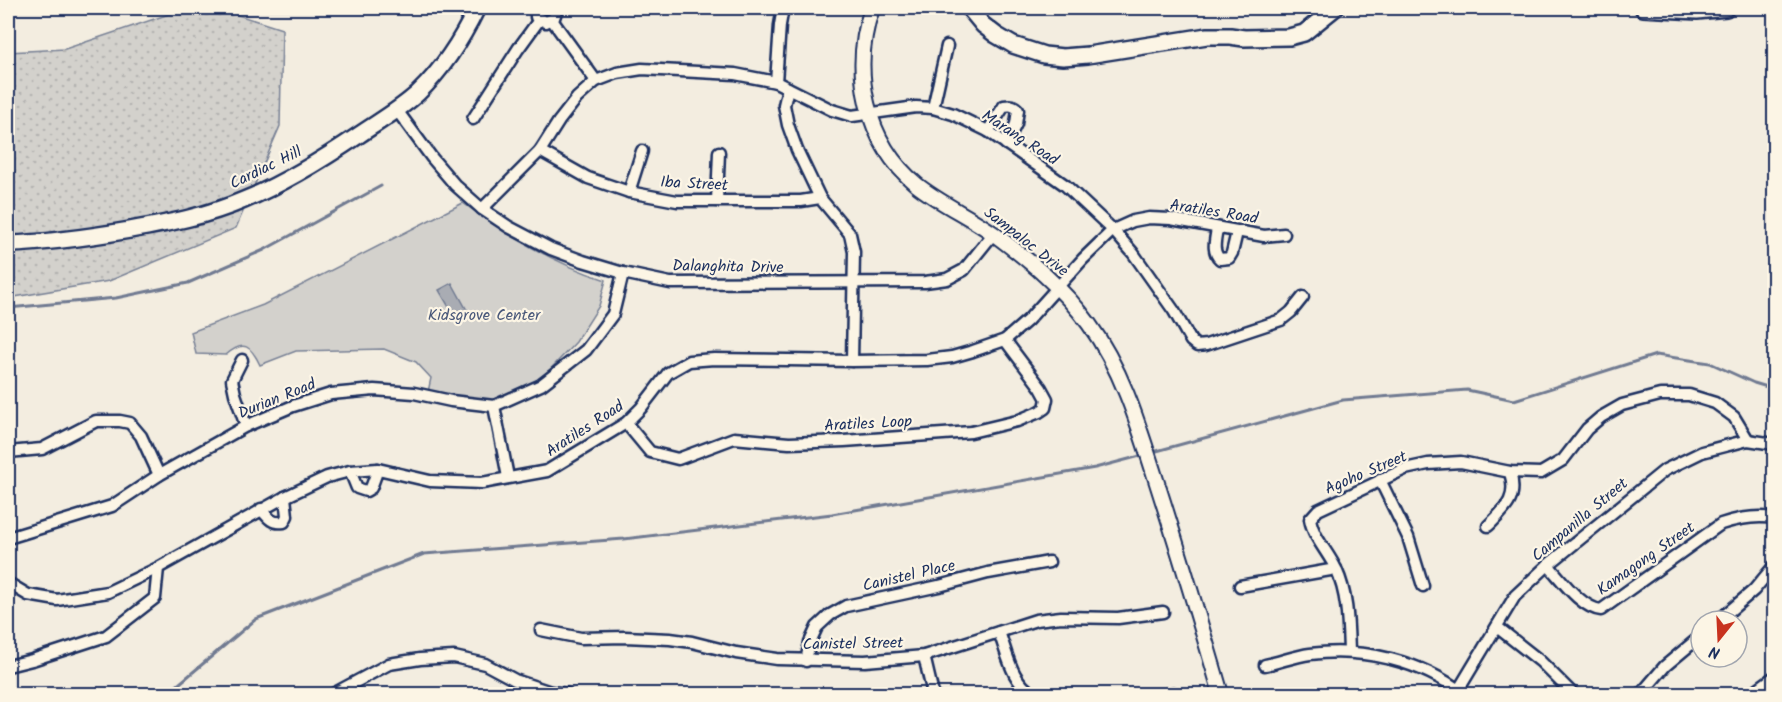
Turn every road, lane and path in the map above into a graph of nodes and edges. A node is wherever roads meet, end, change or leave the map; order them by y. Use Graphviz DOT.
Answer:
graph roads {
  1 [pos="477,8"];
  2 [pos="536,8"];
  3 [pos="556,8"];
  4 [pos="783,8"];
  5 [pos="872,8"];
  6 [pos="969,8"];
  7 [pos="1335,8"];
  8 [pos="1643,8"];
  9 [pos="1726,8"];
  10 [pos="539,20"];
  11 [pos="552,20"];
  12 [pos="947,46"];
  13 [pos="597,81"];
  14 [pos="776,82"];
  15 [pos="788,88"];
  16 [pos="933,108"];
  17 [pos="396,109"];
  18 [pos="868,114"];
  19 [pos="473,119"];
  20 [pos="988,131"];
  21 [pos="1006,144"];
  22 [pos="540,151"];
  23 [pos="642,151"];
  24 [pos="719,152"];
  25 [pos="629,192"];
  26 [pos="820,198"];
  27 [pos="717,201"];
  28 [pos="482,209"];
  29 [pos="1217,228"];
  30 [pos="1113,230"];
  31 [pos="1237,232"];
  32 [pos="993,234"];
  33 [pos="1284,234"];
  34 [pos="8,243"];
  35 [pos="623,273"];
  36 [pos="854,283"];
  37 [pos="1058,286"];
  38 [pos="1304,297"];
  39 [pos="1005,340"];
  40 [pos="242,360"];
  41 [pos="852,361"];
  42 [pos="494,406"];
  43 [pos="626,423"];
  44 [pos="246,426"];
  45 [pos="1748,440"];
  46 [pos="1774,444"];
  47 [pos="8,452"];
  48 [pos="378,469"];
  49 [pos="350,471"];
  50 [pos="1510,472"];
  51 [pos="159,475"];
  52 [pos="507,477"];
  53 [pos="1380,480"];
  54 [pos="285,497"];
  55 [pos="261,509"];
  56 [pos="1774,518"];
  57 [pos="1488,525"];
  58 [pos="8,538"];
  59 [pos="1049,562"];
  60 [pos="1548,565"];
  61 [pos="1774,566"];
  62 [pos="158,568"];
  63 [pos="1336,569"];
  64 [pos="8,583"];
  65 [pos="1240,586"];
  66 [pos="1423,586"];
  67 [pos="1732,609"];
  68 [pos="1163,612"];
  69 [pos="1497,627"];
  70 [pos="541,630"];
  71 [pos="999,632"];
  72 [pos="1689,646"];
  73 [pos="1349,652"];
  74 [pos="924,656"];
  75 [pos="806,661"];
  76 [pos="1265,665"];
  77 [pos="8,666"];
  78 [pos="1774,677"];
  79 [pos="1460,693"];
  80 [pos="333,694"];
  81 [pos="567,694"];
  82 [pos="933,694"];
  83 [pos="1034,694"];
  84 [pos="1221,694"];
  85 [pos="1573,694"];
  86 [pos="1641,694"];
  87 [pos="1751,694"];
  1 -- 17 [label="main road, Cardiac Hill"];
  2 -- 10 [label="street"];
  3 -- 11 [label="street"];
  4 -- 14 [label="street"];
  5 -- 18 [label="street, Sampaloc Drive"];
  6 -- 7 [label="main road"];
  8 -- 9 [label="main road"];
  10 -- 11 [label="street"];
  10 -- 19 [label="street"];
  11 -- 13 [label="street"];
  12 -- 16 [label="street"];
  13 -- 14 [label="street, Marang Road"];
  13 -- 22 [label="street, Marang Road"];
  14 -- 15 [label="street, Marang Road"];
  15 -- 18 [label="street, Marang Road"];
  15 -- 26 [label="street"];
  16 -- 18 [label="street, Marang Road"];
  16 -- 20 [label="street, Marang Road"];
  17 -- 28 [label="street, Dalanghita Drive"];
  17 -- 34 [label="main road, Cardiac Hill"];
  18 -- 32 [label="street, Sampaloc Drive"];
  20 -- 21 [label="street, Marang Road"];
  20 -- 21 [label="street"];
  21 -- 30 [label="street, Marang Road"];
  22 -- 25 [label="street, Iba Street"];
  22 -- 28 [label="street, Marang Road"];
  23 -- 25 [label="street"];
  24 -- 27 [label="street"];
  25 -- 27 [label="street, Iba Street"];
  26 -- 27 [label="street, Iba Street"];
  26 -- 36 [label="street"];
  28 -- 35 [label="street, Dalanghita Drive"];
  29 -- 30 [label="street, Aratiles Road"];
  29 -- 31 [label="street, Aratiles Road"];
  29 -- 31 [label="street"];
  30 -- 37 [label="street, Aratiles Road"];
  30 -- 38 [label="street, Marang Road"];
  31 -- 33 [label="street, Aratiles Road"];
  32 -- 36 [label="street, Dalanghita Drive"];
  32 -- 37 [label="street, Sampaloc Drive"];
  35 -- 36 [label="street, Dalanghita Drive"];
  35 -- 42 [label="street"];
  36 -- 41 [label="street"];
  37 -- 39 [label="street, Aratiles Road"];
  37 -- 84 [label="street, Sampaloc Drive"];
  39 -- 41 [label="street, Aratiles Road"];
  39 -- 43 [label="street, Aratiles Loop"];
  40 -- 44 [label="street"];
  41 -- 43 [label="street, Aratiles Road"];
  42 -- 44 [label="street, Durian Road"];
  42 -- 52 [label="street"];
  43 -- 52 [label="street, Aratiles Road"];
  44 -- 51 [label="street, Durian Road"];
  45 -- 46 [label="street, Campanilla Street"];
  45 -- 50 [label="street, Agoho Street"];
  45 -- 60 [label="street, Campanilla Street"];
  47 -- 51 [label="street"];
  48 -- 49 [label="street, Aratiles Road"];
  48 -- 49 [label="street"];
  48 -- 52 [label="street, Aratiles Road"];
  49 -- 54 [label="street, Aratiles Road"];
  50 -- 53 [label="street, Agoho Street"];
  50 -- 57 [label="street"];
  51 -- 58 [label="street, Durian Road"];
  53 -- 63 [label="street, Agoho Street"];
  53 -- 66 [label="street"];
  54 -- 55 [label="street, Aratiles Road"];
  54 -- 55 [label="street"];
  55 -- 62 [label="street, Aratiles Road"];
  56 -- 60 [label="street, Kamagong Street"];
  59 -- 75 [label="street, Canistel Place"];
  60 -- 69 [label="street, Campanilla Street"];
  61 -- 67 [label="street"];
  62 -- 64 [label="street, Aratiles Road"];
  62 -- 77 [label="street"];
  63 -- 65 [label="street"];
  63 -- 73 [label="street, Agoho Street"];
  68 -- 71 [label="street, Canistel Street"];
  69 -- 79 [label="street, Campanilla Street"];
  69 -- 85 [label="street"];
  70 -- 75 [label="street, Canistel Street"];
  71 -- 74 [label="street, Canistel Street"];
  71 -- 83 [label="street"];
  72 -- 86 [label="street"];
  73 -- 76 [label="street"];
  73 -- 79 [label="street"];
  74 -- 75 [label="street, Canistel Street"];
  74 -- 82 [label="street"];
  78 -- 87 [label="street"];
  80 -- 81 [label="street"];
}
